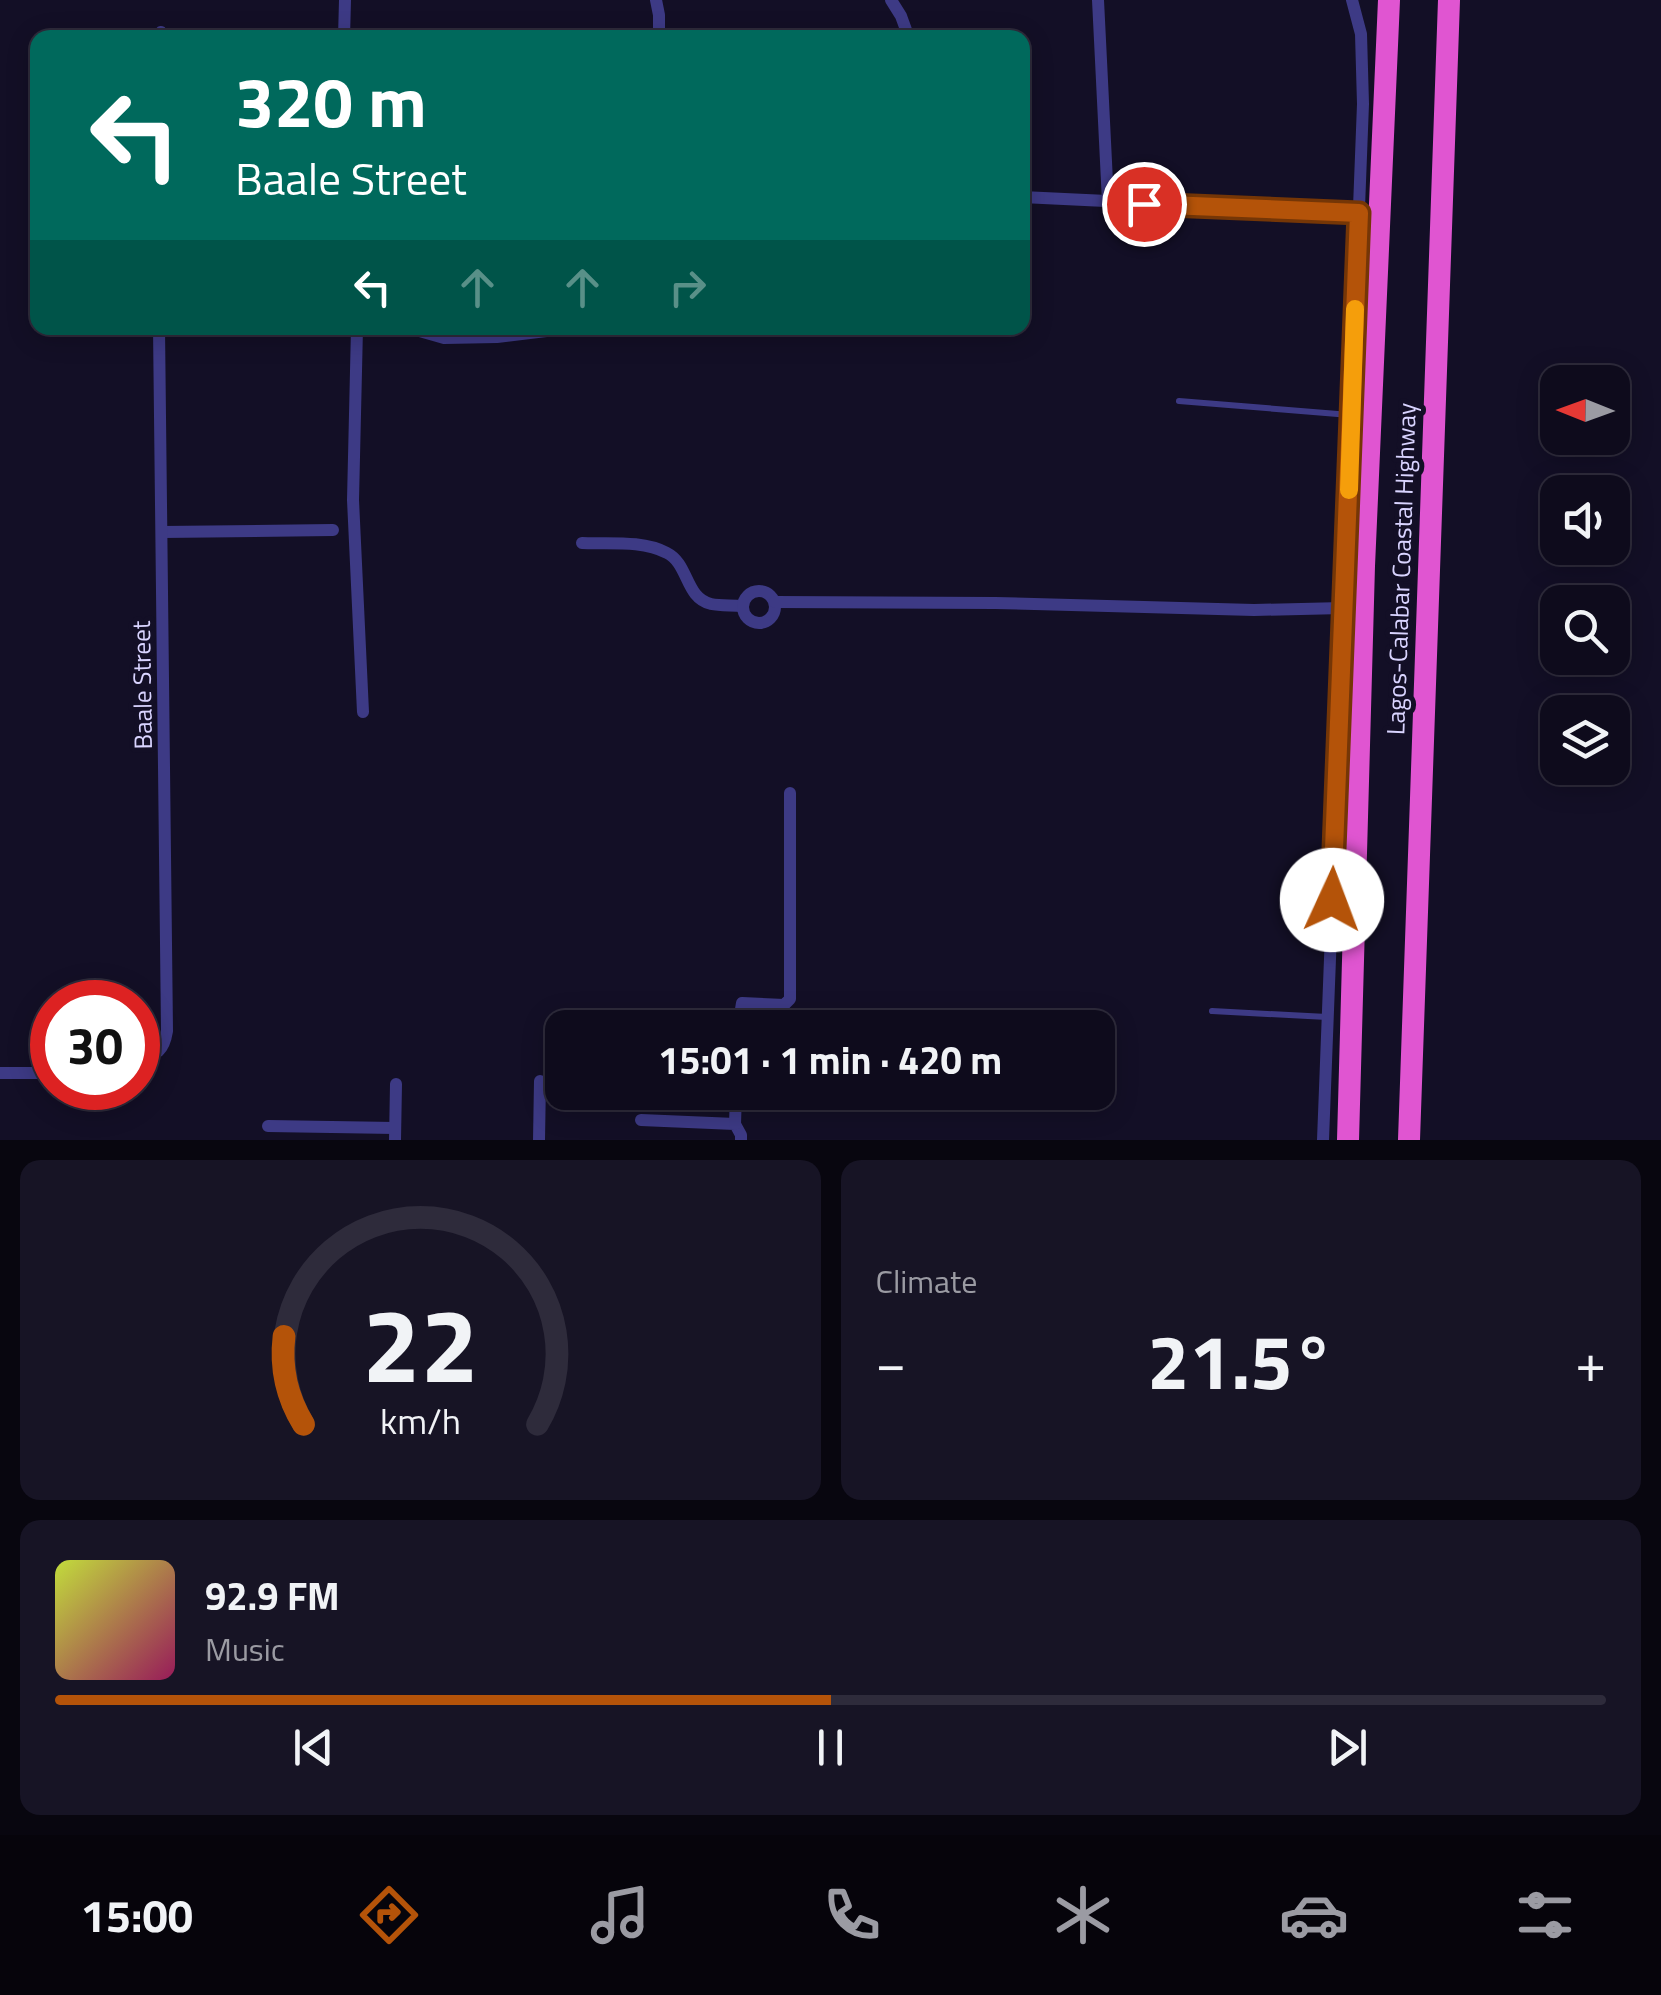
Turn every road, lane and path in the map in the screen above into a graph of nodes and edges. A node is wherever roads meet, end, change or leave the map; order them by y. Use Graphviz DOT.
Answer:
graph roads {
  1 [pos="344,0"];
  2 [pos="656,0"];
  3 [pos="891,0"];
  4 [pos="1098,0"];
  5 [pos="1352,0"];
  6 [pos="1389,0"];
  7 [pos="1449,0"];
  8 [pos="344,30"];
  9 [pos="658,30"];
  10 [pos="906,30"];
  11 [pos="1030,197"];
  12 [pos="1108,202"];
  13 [pos="1359,213"];
  14 [pos="159,335"];
  15 [pos="358,335"];
  16 [pos="434,335"];
  17 [pos="513,335"];
  18 [pos="1179,402"];
  19 [pos="1351,416"];
  20 [pos="332,530"];
  21 [pos="162,532"];
  22 [pos="582,543"];
  23 [pos="775,602"];
  24 [pos="742,606"];
  25 [pos="1343,608"];
  26 [pos="364,712"];
  27 [pos="790,792"];
  28 [pos="739,1010"];
  29 [pos="1212,1010"];
  30 [pos="1328,1018"];
  31 [pos="160,1052"];
  32 [pos="0,1073"];
  33 [pos="30,1074"];
  34 [pos="540,1081"];
  35 [pos="396,1084"];
  36 [pos="735,1110"];
  37 [pos="642,1120"];
  38 [pos="735,1124"];
  39 [pos="268,1126"];
  40 [pos="395,1134"];
  41 [pos="539,1140"];
  42 [pos="741,1140"];
  43 [pos="1323,1140"];
  44 [pos="1348,1140"];
  45 [pos="1409,1140"];
  1 -- 8 [label="street"];
  2 -- 9 [label="street"];
  3 -- 10 [label="street"];
  4 -- 12 [label="street"];
  5 -- 13 [label="street"];
  6 -- 44 [label="highway, Lagos-Calabar Coastal Highway"];
  7 -- 45 [label="highway, Lagos-Calabar Coastal Highway"];
  11 -- 12 [label="street"];
  12 -- 13 [label="street"];
  13 -- 19 [label="street"];
  14 -- 21 [label="street, Baale Street"];
  15 -- 26 [label="street"];
  16 -- 17 [label="street"];
  18 -- 19 [label="lane"];
  19 -- 25 [label="street"];
  20 -- 21 [label="street"];
  21 -- 31 [label="street, Baale Street"];
  22 -- 24 [label="street"];
  23 -- 24 [label="street"];
  23 -- 24 [label="street"];
  23 -- 25 [label="street"];
  25 -- 30 [label="street"];
  27 -- 28 [label="street"];
  29 -- 30 [label="lane"];
  30 -- 43 [label="street"];
  32 -- 33 [label="street"];
  34 -- 41 [label="street"];
  35 -- 40 [label="street"];
  36 -- 38 [label="street"];
  37 -- 38 [label="street"];
  38 -- 42 [label="street"];
  39 -- 40 [label="street"];
}
